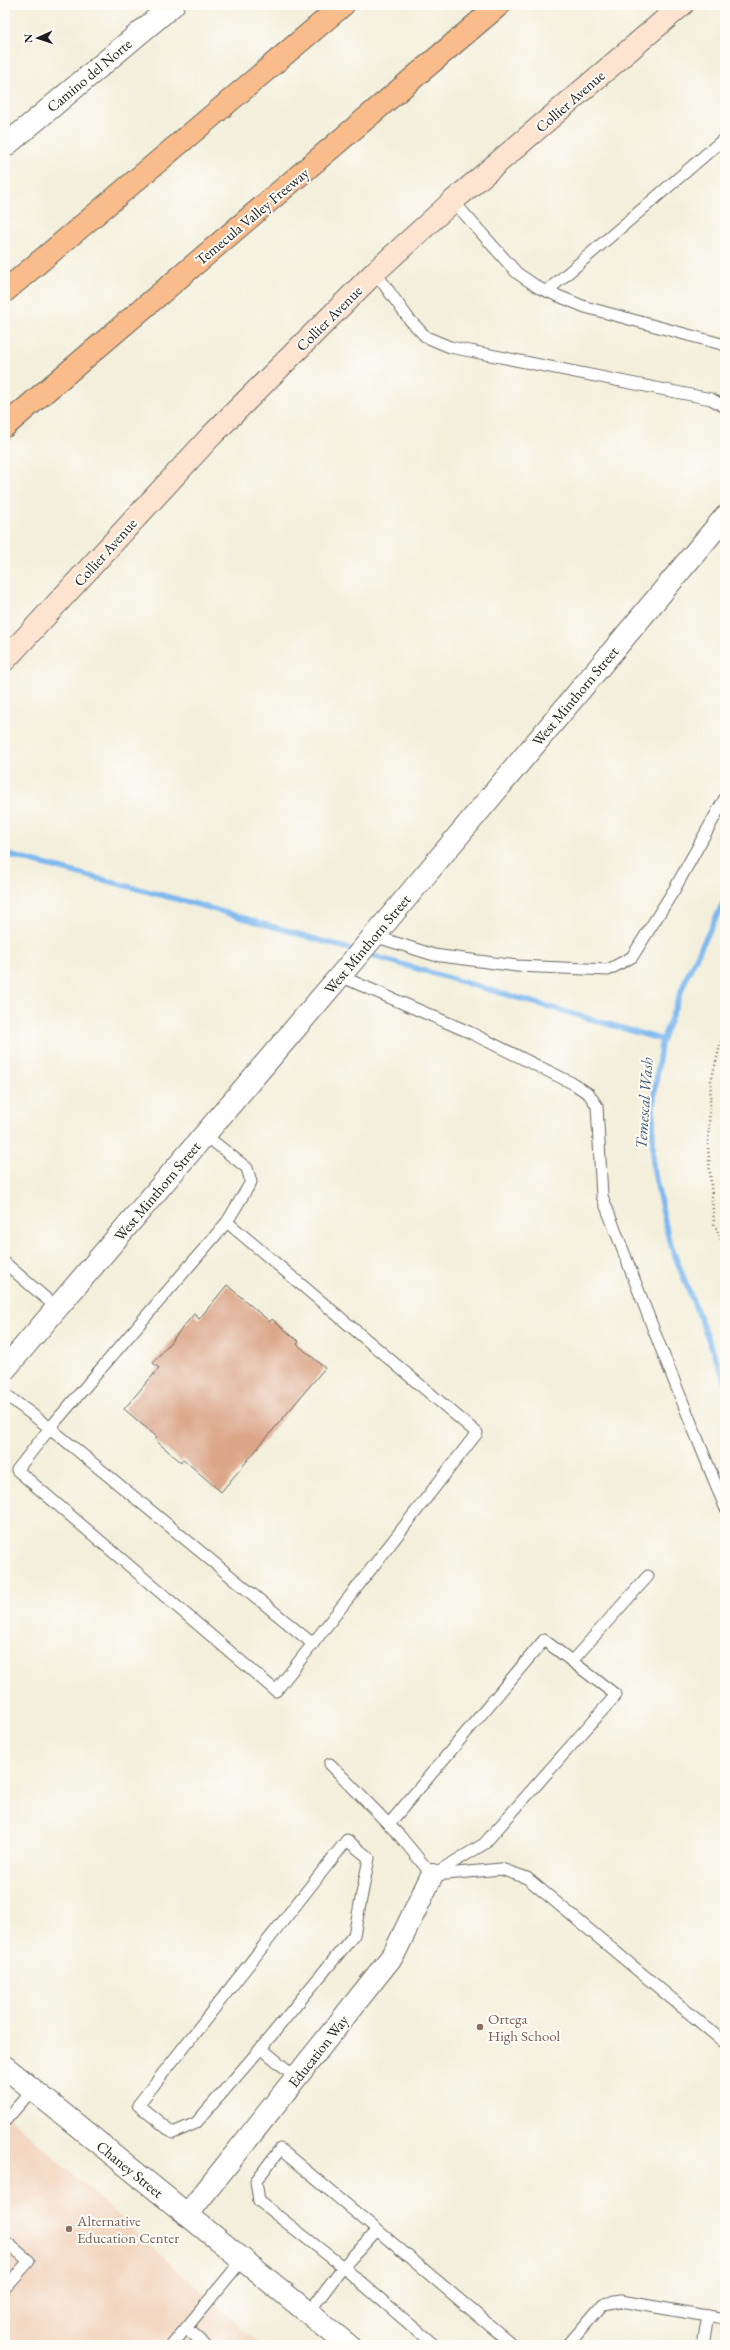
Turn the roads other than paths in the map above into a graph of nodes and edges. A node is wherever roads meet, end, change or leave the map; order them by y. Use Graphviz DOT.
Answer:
graph roads {
  1 [pos="173,5"];
  2 [pos="343,5"];
  3 [pos="499,5"];
  4 [pos="682,5"];
  5 [pos="725,138"];
  6 [pos="5,146"];
  7 [pos="453,201"];
  8 [pos="375,272"];
  9 [pos="5,291"];
  10 [pos="547,291"];
  11 [pos="725,346"];
  12 [pos="725,407"];
  13 [pos="5,426"];
  14 [pos="725,517"];
  15 [pos="5,660"];
  16 [pos="725,798"];
  17 [pos="374,936"];
  18 [pos="334,983"];
  19 [pos="205,1134"];
  20 [pos="228,1222"];
  21 [pos="5,1263"];
  22 [pos="57,1308"];
  23 [pos="5,1369"];
  24 [pos="5,1394"];
  25 [pos="50,1428"];
  26 [pos="725,1508"];
  27 [pos="648,1576"];
  28 [pos="313,1644"];
  29 [pos="572,1661"];
  30 [pos="330,1764"];
  31 [pos="389,1824"];
  32 [pos="432,1875"];
  33 [pos="725,2043"];
  34 [pos="261,2048"];
  35 [pos="5,2068"];
  36 [pos="297,2078"];
  37 [pos="32,2090"];
  38 [pos="5,2121"];
  39 [pos="187,2215"];
  40 [pos="377,2230"];
  41 [pos="5,2241"];
  42 [pos="243,2259"];
  43 [pos="343,2267"];
  44 [pos="5,2288"];
  45 [pos="309,2312"];
  46 [pos="708,2316"];
  47 [pos="725,2319"];
  48 [pos="186,2328"];
  49 [pos="172,2345"];
  50 [pos="204,2345"];
  51 [pos="348,2345"];
  52 [pos="434,2345"];
  53 [pos="513,2345"];
  54 [pos="568,2345"];
  55 [pos="703,2345"];
  1 -- 6 [label="street, Camino del Norte"];
  2 -- 9 [label="highway"];
  3 -- 13 [label="highway, Temecula Valley Freeway"];
  4 -- 7 [label="main road, Collier Avenue"];
  5 -- 10 [label="lane"];
  7 -- 8 [label="main road, Collier Avenue"];
  7 -- 10 [label="lane"];
  8 -- 12 [label="lane"];
  8 -- 15 [label="main road, Collier Avenue"];
  10 -- 11 [label="lane"];
  14 -- 17 [label="street, West Minthorn Street"];
  16 -- 17 [label="lane"];
  17 -- 18 [label="street, West Minthorn Street"];
  18 -- 19 [label="street, West Minthorn Street"];
  18 -- 26 [label="lane"];
  19 -- 20 [label="lane"];
  19 -- 22 [label="street, West Minthorn Street"];
  20 -- 25 [label="lane"];
  20 -- 28 [label="lane"];
  21 -- 22 [label="lane"];
  22 -- 23 [label="street, West Minthorn Street"];
  24 -- 25 [label="lane"];
  25 -- 28 [label="lane"];
  25 -- 28 [label="lane"];
  27 -- 29 [label="lane"];
  29 -- 31 [label="lane"];
  29 -- 32 [label="lane"];
  30 -- 31 [label="lane"];
  31 -- 32 [label="lane"];
  32 -- 33 [label="lane"];
  32 -- 36 [label="street, Education Way"];
  34 -- 34 [label="lane"];
  34 -- 36 [label="lane"];
  35 -- 37 [label="street, Chaney Street"];
  36 -- 39 [label="street, Education Way"];
  37 -- 38 [label="lane"];
  37 -- 39 [label="street, Chaney Street"];
  39 -- 42 [label="street, Chaney Street"];
  40 -- 43 [label="lane"];
  40 -- 43 [label="lane"];
  40 -- 53 [label="lane"];
  41 -- 44 [label="lane"];
  42 -- 45 [label="street, Chaney Street"];
  42 -- 48 [label="lane"];
  43 -- 45 [label="lane"];
  43 -- 52 [label="lane"];
  45 -- 51 [label="street, Chaney Street"];
  46 -- 47 [label="lane"];
  46 -- 54 [label="lane"];
  46 -- 55 [label="lane"];
  48 -- 49 [label="lane"];
  48 -- 50 [label="lane"];
}
